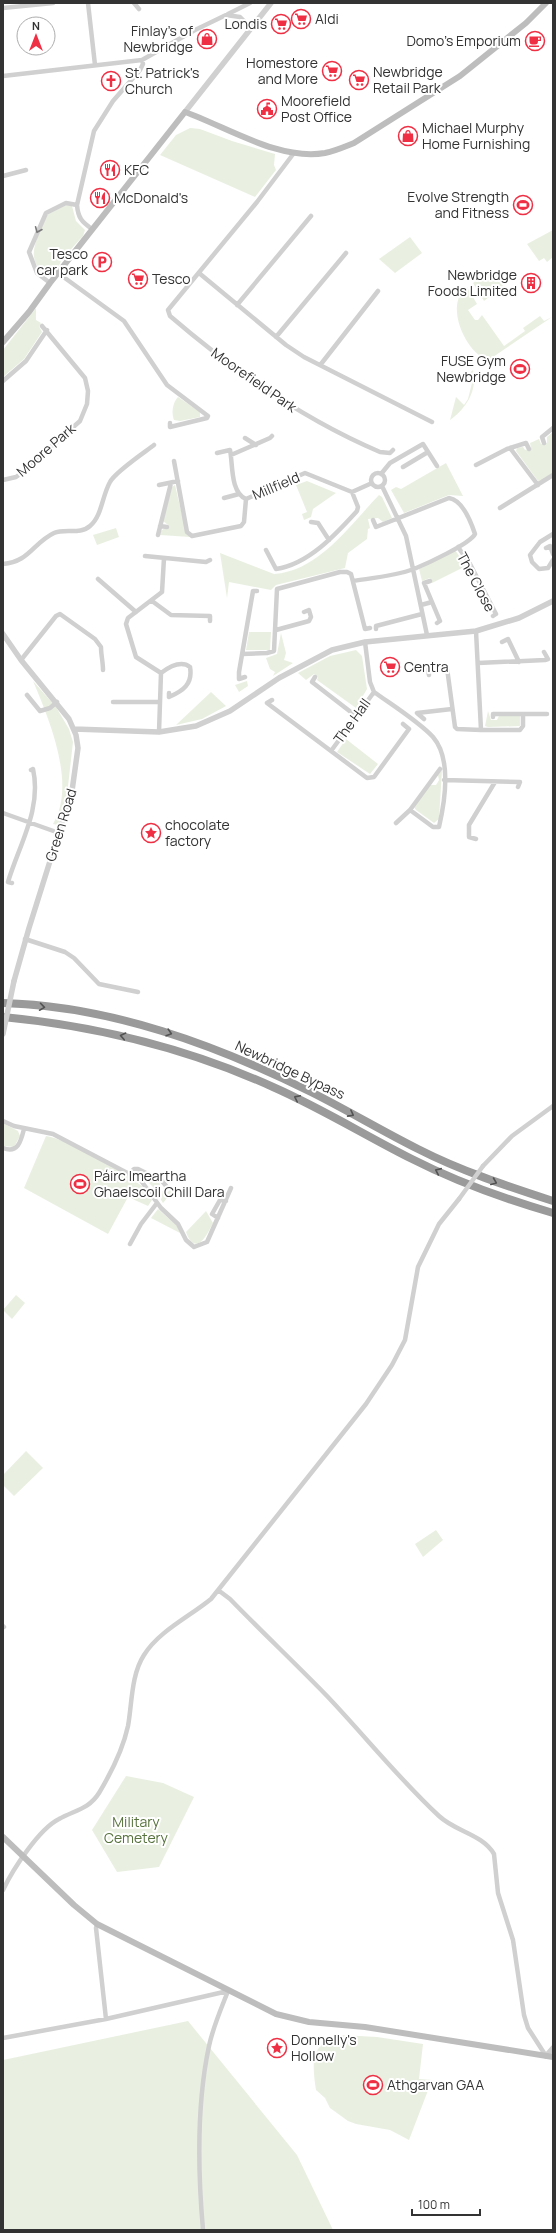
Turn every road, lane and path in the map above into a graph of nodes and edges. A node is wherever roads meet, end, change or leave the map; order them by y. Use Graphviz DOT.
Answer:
graph roads {
  1 [pos="52,3"];
  2 [pos="88,3"];
  3 [pos="134,3"];
  4 [pos="250,3"];
  5 [pos="271,3"];
  6 [pos="546,3"];
  7 [pos="3,8"];
  8 [pos="139,9"];
  9 [pos="226,15"];
  10 [pos="251,28"];
  11 [pos="142,60"];
  12 [pos="96,65"];
  13 [pos="3,76"];
  14 [pos="185,112"];
  15 [pos="294,152"];
  16 [pos="26,170"];
  17 [pos="3,176"];
  18 [pos="77,205"];
  19 [pos="311,216"];
  20 [pos="92,229"];
  21 [pos="346,253"];
  22 [pos="58,273"];
  23 [pos="199,273"];
  24 [pos="50,283"];
  25 [pos="378,291"];
  26 [pos="237,304"];
  27 [pos="42,326"];
  28 [pos="47,330"];
  29 [pos="276,337"];
  30 [pos="3,342"];
  31 [pos="321,364"];
  32 [pos="3,381"];
  33 [pos="432,422"];
  34 [pos="169,426"];
  35 [pos="553,428"];
  36 [pos="272,436"];
  37 [pos="245,438"];
  38 [pos="544,443"];
  39 [pos="154,445"];
  40 [pos="256,445"];
  41 [pos="510,448"];
  42 [pos="528,449"];
  43 [pos="393,450"];
  44 [pos="428,452"];
  45 [pos="216,454"];
  46 [pos="231,455"];
  47 [pos="174,461"];
  48 [pos="476,465"];
  49 [pos="437,466"];
  50 [pos="403,467"];
  51 [pos="381,474"];
  52 [pos="553,475"];
  53 [pos="3,480"];
  54 [pos="178,481"];
  55 [pos="171,482"];
  56 [pos="372,483"];
  57 [pos="159,485"];
  58 [pos="382,486"];
  59 [pos="538,486"];
  60 [pos="352,492"];
  61 [pos="239,494"];
  62 [pos="224,498"];
  63 [pos="246,499"];
  64 [pos="500,508"];
  65 [pos="399,518"];
  66 [pos="373,520"];
  67 [pos="311,522"];
  68 [pos="160,526"];
  69 [pos="167,527"];
  70 [pos="553,534"];
  71 [pos="158,535"];
  72 [pos="329,540"];
  73 [pos="458,547"];
  74 [pos="546,548"];
  75 [pos="266,550"];
  76 [pos="553,554"];
  77 [pos="145,556"];
  78 [pos="164,558"];
  79 [pos="210,560"];
  80 [pos="553,560"];
  81 [pos="3,564"];
  82 [pos="413,569"];
  83 [pos="101,579"];
  84 [pos="353,581"];
  85 [pos="430,581"];
  86 [pos="257,592"];
  87 [pos="152,602"];
  88 [pos="432,602"];
  89 [pos="553,602"];
  90 [pos="421,605"];
  91 [pos="136,612"];
  92 [pos="304,612"];
  93 [pos="422,614"];
  94 [pos="493,616"];
  95 [pos="210,621"];
  96 [pos="437,623"];
  97 [pos="370,628"];
  98 [pos="376,629"];
  99 [pos="276,630"];
  100 [pos="476,631"];
  101 [pos="3,634"];
  102 [pos="427,635"];
  103 [pos="365,642"];
  104 [pos="502,642"];
  105 [pos="544,652"];
  106 [pos="242,654"];
  107 [pos="21,660"];
  108 [pos="519,662"];
  109 [pos="478,663"];
  110 [pos="103,670"];
  111 [pos="161,673"];
  112 [pos="429,675"];
  113 [pos="315,677"];
  114 [pos="245,678"];
  115 [pos="374,692"];
  116 [pos="169,693"];
  117 [pos="27,695"];
  118 [pos="272,700"];
  119 [pos="57,702"];
  120 [pos="113,702"];
  121 [pos="159,702"];
  122 [pos="452,709"];
  123 [pos="523,714"];
  124 [pos="547,714"];
  125 [pos="356,716"];
  126 [pos="493,717"];
  127 [pos="424,719"];
  128 [pos="403,724"];
  129 [pos="74,730"];
  130 [pos="481,730"];
  131 [pos="159,732"];
  132 [pos="331,751"];
  133 [pos="440,769"];
  134 [pos="31,770"];
  135 [pos="444,780"];
  136 [pos="494,782"];
  137 [pos="518,787"];
  138 [pos="410,810"];
  139 [pos="3,813"];
  140 [pos="30,823"];
  141 [pos="396,823"];
  142 [pos="59,833"];
  143 [pos="476,839"];
  144 [pos="9,882"];
  145 [pos="25,940"];
  146 [pos="99,984"];
  147 [pos="95,989"];
  148 [pos="138,992"];
  149 [pos="3,1003"];
  150 [pos="3,1017"];
  151 [pos="3,1034"];
  152 [pos="553,1106"];
  153 [pos="3,1121"];
  154 [pos="24,1129"];
  155 [pos="3,1148"];
  156 [pos="129,1174"];
  157 [pos="167,1187"];
  158 [pos="231,1188"];
  159 [pos="226,1201"];
  160 [pos="553,1201"];
  161 [pos="157,1203"];
  162 [pos="553,1213"];
  163 [pos="218,1218"];
  164 [pos="130,1244"];
  165 [pos="218,1590"];
  166 [pos="3,1837"];
  167 [pos="24,1857"];
  168 [pos="3,1890"];
  169 [pos="97,1924"];
  170 [pos="228,1991"];
  171 [pos="106,2019"];
  172 [pos="3,2038"];
  173 [pos="553,2048"];
  174 [pos="546,2056"];
  175 [pos="553,2057"];
  176 [pos="203,2230"];
  1 -- 7 [label="street"];
  2 -- 12 [label="street"];
  3 -- 8 [label="street"];
  4 -- 9 [label="street"];
  5 -- 10 [label="street"];
  6 -- 15 [label="main road"];
  9 -- 10 [label="street"];
  9 -- 11 [label="street"];
  10 -- 14 [label="street"];
  11 -- 12 [label="street"];
  11 -- 18 [label="street"];
  12 -- 13 [label="street"];
  14 -- 15 [label="main road"];
  14 -- 20 [label="main road"];
  15 -- 23 [label="street, Moorefield Park"];
  16 -- 17 [label="street"];
  18 -- 20 [label="street"];
  18 -- 24 [label="street, one-way"];
  19 -- 26 [label="street"];
  20 -- 22 [label="main road"];
  21 -- 29 [label="street"];
  22 -- 24 [label="main road"];
  22 -- 34 [label="street"];
  23 -- 26 [label="street"];
  23 -- 43 [label="street, Moorefield Park"];
  24 -- 30 [label="main road"];
  25 -- 31 [label="street"];
  26 -- 29 [label="street"];
  27 -- 28 [label="street, Moore Park"];
  28 -- 32 [label="street"];
  28 -- 53 [label="street, Moore Park"];
  29 -- 31 [label="street"];
  31 -- 33 [label="street"];
  35 -- 38 [label="street"];
  36 -- 40 [label="street"];
  37 -- 40 [label="street"];
  39 -- 81 [label="street"];
  40 -- 46 [label="street"];
  41 -- 42 [label="street"];
  41 -- 48 [label="street"];
  41 -- 59 [label="street"];
  44 -- 49 [label="street"];
  44 -- 50 [label="street"];
  44 -- 51 [label="street"];
  45 -- 46 [label="street"];
  46 -- 61 [label="street"];
  47 -- 54 [label="street"];
  51 -- 56 [label="street"];
  51 -- 58 [label="street"];
  52 -- 59 [label="street"];
  54 -- 55 [label="street"];
  54 -- 63 [label="street"];
  55 -- 57 [label="street"];
  55 -- 68 [label="street"];
  56 -- 58 [label="street"];
  56 -- 60 [label="street"];
  58 -- 65 [label="street"];
  59 -- 64 [label="street"];
  60 -- 63 [label="street, Millfield"];
  60 -- 72 [label="street"];
  61 -- 62 [label="street"];
  61 -- 63 [label="street"];
  65 -- 66 [label="street, The Close"];
  65 -- 73 [label="street, The Close"];
  65 -- 82 [label="street"];
  67 -- 72 [label="street"];
  68 -- 69 [label="street"];
  68 -- 71 [label="street"];
  70 -- 80 [label="street"];
  72 -- 75 [label="street"];
  73 -- 82 [label="street, The Close"];
  73 -- 94 [label="street, The Close"];
  74 -- 76 [label="street"];
  77 -- 78 [label="street"];
  78 -- 79 [label="street"];
  78 -- 87 [label="street"];
  82 -- 84 [label="street, The Close"];
  82 -- 90 [label="street"];
  83 -- 91 [label="street"];
  84 -- 97 [label="street"];
  84 -- 99 [label="street"];
  85 -- 88 [label="street"];
  86 -- 106 [label="street"];
  87 -- 91 [label="street"];
  87 -- 95 [label="street"];
  88 -- 90 [label="street"];
  88 -- 96 [label="street"];
  89 -- 100 [label="street"];
  90 -- 93 [label="street"];
  91 -- 111 [label="street"];
  92 -- 99 [label="street"];
  93 -- 98 [label="street"];
  93 -- 102 [label="street"];
  99 -- 106 [label="street"];
  100 -- 102 [label="street"];
  100 -- 109 [label="street"];
  101 -- 107 [label="street, Green Road"];
  102 -- 103 [label="street"];
  103 -- 115 [label="street"];
  103 -- 131 [label="street"];
  104 -- 108 [label="street"];
  105 -- 108 [label="street"];
  106 -- 114 [label="street"];
  107 -- 110 [label="street"];
  107 -- 119 [label="street, Green Road"];
  108 -- 109 [label="street"];
  109 -- 130 [label="street"];
  111 -- 116 [label="street"];
  111 -- 121 [label="street"];
  112 -- 122 [label="street"];
  113 -- 125 [label="street"];
  115 -- 125 [label="street, The Hall"];
  115 -- 135 [label="street"];
  117 -- 119 [label="street"];
  118 -- 132 [label="street"];
  119 -- 129 [label="street, Green Road"];
  120 -- 121 [label="street"];
  121 -- 131 [label="street"];
  122 -- 127 [label="street"];
  122 -- 130 [label="street"];
  123 -- 124 [label="street"];
  123 -- 126 [label="street"];
  123 -- 130 [label="street"];
  125 -- 132 [label="street, The Hall"];
  128 -- 132 [label="street"];
  129 -- 131 [label="street"];
  129 -- 142 [label="street, Green Road"];
  133 -- 138 [label="street"];
  134 -- 140 [label="street"];
  135 -- 136 [label="street"];
  135 -- 138 [label="street"];
  136 -- 137 [label="street"];
  136 -- 143 [label="street"];
  138 -- 141 [label="street"];
  139 -- 140 [label="street"];
  140 -- 142 [label="street"];
  140 -- 144 [label="street"];
  142 -- 145 [label="street, Green Road"];
  145 -- 146 [label="street"];
  145 -- 151 [label="street, Green Road, bridge"];
  146 -- 147 [label="street"];
  146 -- 148 [label="street"];
  149 -- 160 [label="highway, Newbridge Bypass, one-way"];
  162 -- 150 [label="highway, Newbridge Bypass, one-way"];
  152 -- 165 [label="street, bridge"];
  153 -- 154 [label="street"];
  154 -- 155 [label="street"];
  154 -- 156 [label="street"];
  156 -- 157 [label="street"];
  156 -- 161 [label="street"];
  158 -- 159 [label="street"];
  159 -- 163 [label="street"];
  159 -- 163 [label="street"];
  161 -- 163 [label="street"];
  161 -- 164 [label="street"];
  165 -- 167 [label="street"];
  165 -- 174 [label="street"];
  166 -- 167 [label="main road"];
  167 -- 168 [label="street"];
  167 -- 169 [label="main road"];
  169 -- 170 [label="main road"];
  169 -- 171 [label="street"];
  170 -- 171 [label="street"];
  170 -- 174 [label="main road"];
  170 -- 176 [label="street"];
  171 -- 172 [label="street"];
  173 -- 174 [label="street"];
  174 -- 175 [label="main road"];
}
